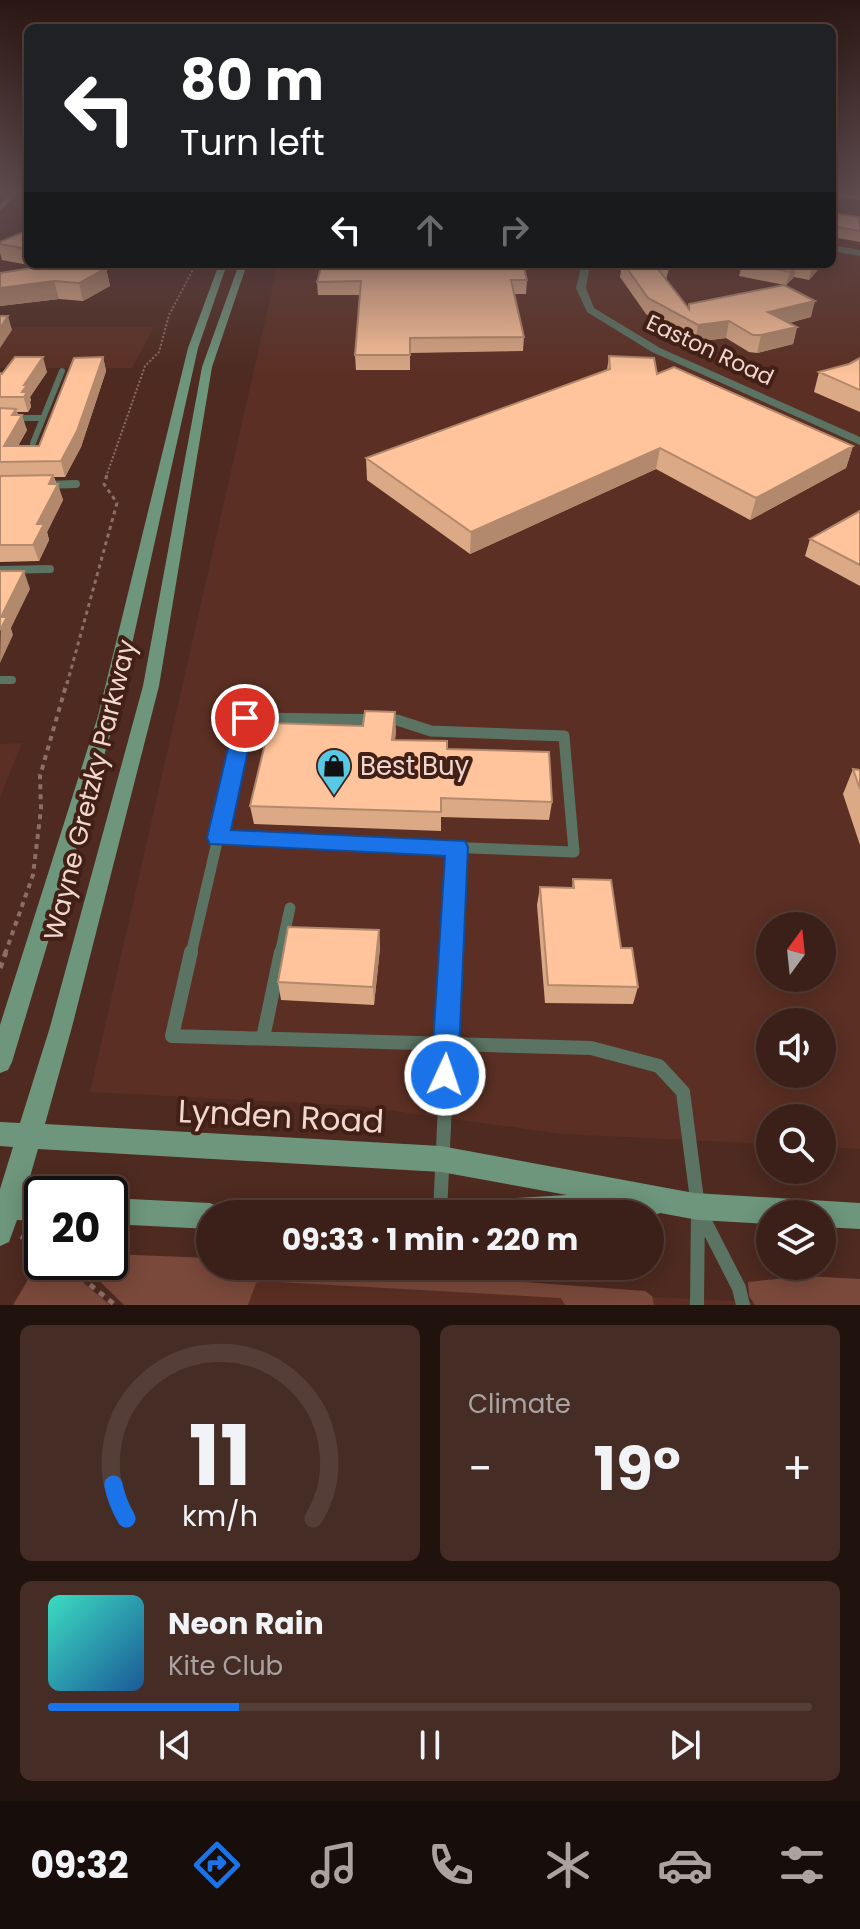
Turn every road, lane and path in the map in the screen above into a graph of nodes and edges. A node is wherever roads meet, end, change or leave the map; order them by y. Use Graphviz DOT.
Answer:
graph roads {
  1 [pos="194,268"];
  2 [pos="222,268"];
  3 [pos="242,268"];
  4 [pos="585,268"];
  5 [pos="62,371"];
  6 [pos="0,418"];
  7 [pos="42,418"];
  8 [pos="860,441"];
  9 [pos="33,443"];
  10 [pos="76,484"];
  11 [pos="30,485"];
  12 [pos="50,569"];
  13 [pos="0,570"];
  14 [pos="0,680"];
  15 [pos="12,680"];
  16 [pos="218,838"];
  17 [pos="457,847"];
  18 [pos="290,908"];
  19 [pos="0,968"];
  20 [pos="263,1038"];
  21 [pos="446,1043"];
  22 [pos="0,1062"];
  23 [pos="0,1134"];
  24 [pos="28,1136"];
  25 [pos="441,1159"];
  26 [pos="440,1200"];
  27 [pos="664,1205"];
  28 [pos="4,1206"];
  29 [pos="24,1207"];
  30 [pos="698,1207"];
  31 [pos="128,1212"];
  32 [pos="196,1215"];
  33 [pos="860,1216"];
  34 [pos="0,1233"];
  35 [pos="84,1280"];
  36 [pos="115,1305"];
  37 [pos="697,1305"];
  38 [pos="743,1305"];
  1 -- 19 [label="path"];
  2 -- 22 [label="main road, Wayne Gretzky Parkway"];
  3 -- 24 [label="main road, Wayne Gretzky Parkway"];
  4 -- 8 [label="street, Easton Road"];
  5 -- 7 [label="lane"];
  6 -- 7 [label="lane"];
  7 -- 9 [label="lane"];
  10 -- 11 [label="lane"];
  12 -- 13 [label="lane"];
  14 -- 15 [label="lane"];
  16 -- 17 [label="lane"];
  16 -- 17 [label="lane"];
  16 -- 20 [label="lane"];
  17 -- 21 [label="lane"];
  18 -- 20 [label="lane"];
  20 -- 21 [label="lane"];
  21 -- 25 [label="lane"];
  21 -- 30 [label="lane"];
  23 -- 24 [label="main road, Lynden Road"];
  24 -- 25 [label="main road, Lynden Road"];
  24 -- 28 [label="main road, Wayne Gretzky Parkway"];
  25 -- 26 [label="lane"];
  25 -- 30 [label="main road, Lynden Road"];
  27 -- 30 [label="main road, Lynden Road"];
  28 -- 29 [label="main road"];
  28 -- 34 [label="main road, Wayne Gretzky Parkway"];
  30 -- 33 [label="main road, Lynden Road"];
  30 -- 37 [label="lane"];
  30 -- 38 [label="lane"];
  31 -- 32 [label="main road"];
  35 -- 36 [label="path"];
}
